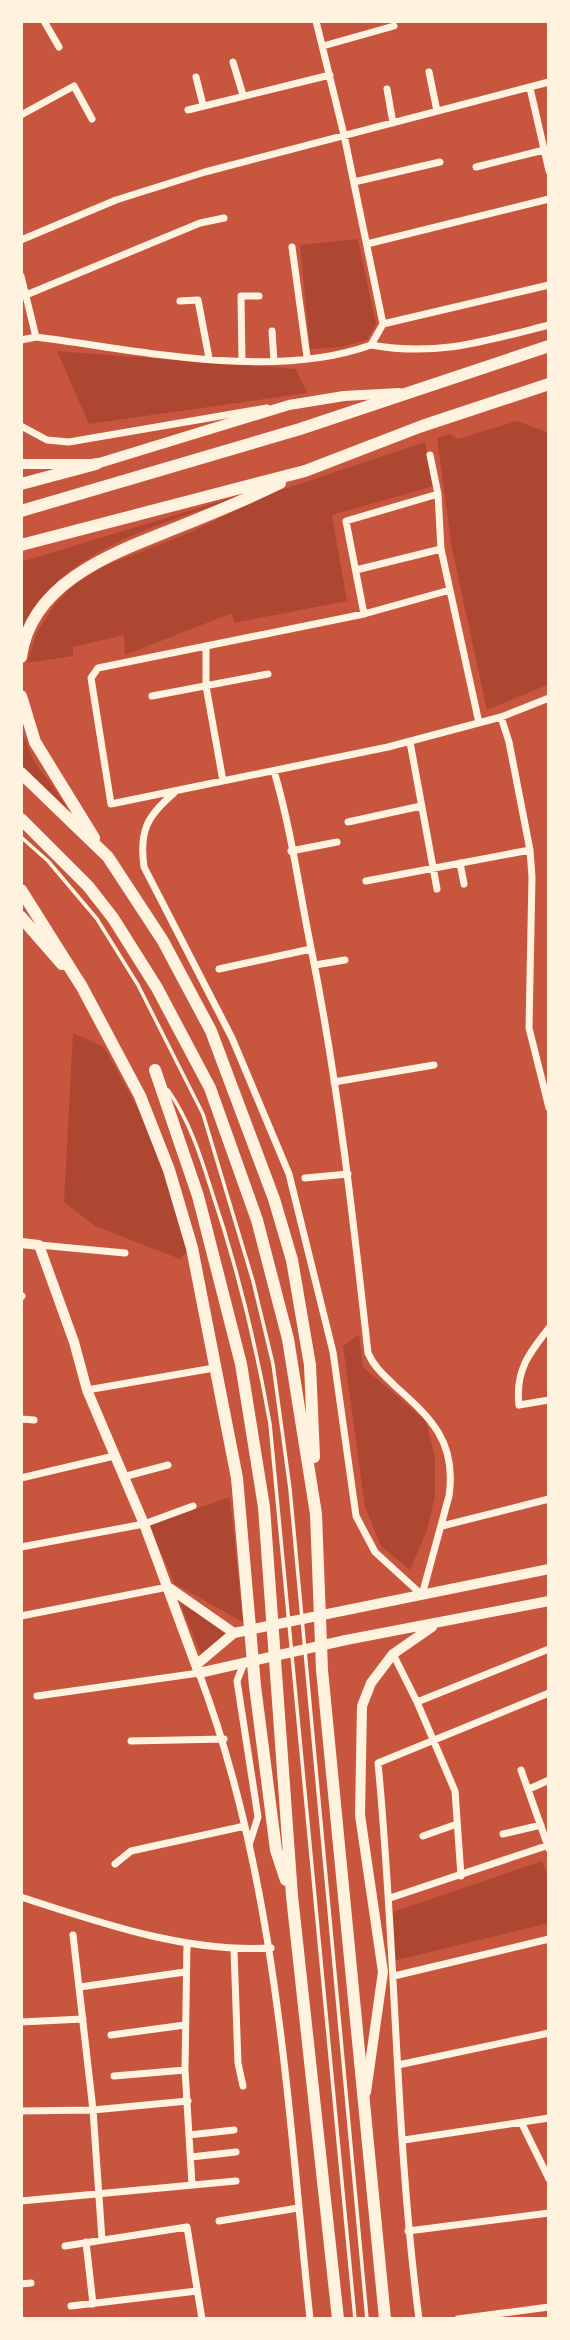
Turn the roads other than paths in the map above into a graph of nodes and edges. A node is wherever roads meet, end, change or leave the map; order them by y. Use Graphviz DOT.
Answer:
graph roads {
  1 [pos="44,21"];
  2 [pos="316,21"];
  3 [pos="394,26"];
  4 [pos="323,46"];
  5 [pos="59,47"];
  6 [pos="233,62"];
  7 [pos="429,72"];
  8 [pos="330,75"];
  9 [pos="196,77"];
  10 [pos="549,82"];
  11 [pos="530,88"];
  12 [pos="387,89"];
  13 [pos="243,95"];
  14 [pos="203,105"];
  15 [pos="188,110"];
  16 [pos="437,111"];
  17 [pos="21,115"];
  18 [pos="92,119"];
  19 [pos="393,122"];
  20 [pos="344,135"];
  21 [pos="544,150"];
  22 [pos="547,160"];
  23 [pos="440,162"];
  24 [pos="476,167"];
  25 [pos="549,171"];
  26 [pos="354,182"];
  27 [pos="549,199"];
  28 [pos="224,218"];
  29 [pos="21,240"];
  30 [pos="367,244"];
  31 [pos="292,247"];
  32 [pos="21,276"];
  33 [pos="549,285"];
  34 [pos="26,295"];
  35 [pos="259,296"];
  36 [pos="180,301"];
  37 [pos="383,324"];
  38 [pos="549,325"];
  39 [pos="272,331"];
  40 [pos="36,337"];
  41 [pos="21,340"];
  42 [pos="371,345"];
  43 [pos="549,346"];
  44 [pos="209,358"];
  45 [pos="307,358"];
  46 [pos="242,360"];
  47 [pos="274,360"];
  48 [pos="549,384"];
  49 [pos="402,393"];
  50 [pos="289,405"];
  51 [pos="21,426"];
  52 [pos="430,455"];
  53 [pos="21,464"];
  54 [pos="96,464"];
  55 [pos="305,471"];
  56 [pos="21,484"];
  57 [pos="438,494"];
  58 [pos="21,511"];
  59 [pos="25,545"];
  60 [pos="441,548"];
  61 [pos="356,570"];
  62 [pos="450,590"];
  63 [pos="364,614"];
  64 [pos="206,648"];
  65 [pos="21,656"];
  66 [pos="268,674"];
  67 [pos="206,686"];
  68 [pos="21,696"];
  69 [pos="152,696"];
  70 [pos="549,698"];
  71 [pos="501,717"];
  72 [pos="479,723"];
  73 [pos="410,742"];
  74 [pos="274,771"];
  75 [pos="21,773"];
  76 [pos="223,781"];
  77 [pos="174,793"];
  78 [pos="421,806"];
  79 [pos="21,818"];
  80 [pos="348,822"];
  81 [pos="21,838"];
  82 [pos="337,842"];
  83 [pos="100,847"];
  84 [pos="530,850"];
  85 [pos="291,851"];
  86 [pos="460,863"];
  87 [pos="432,868"];
  88 [pos="366,881"];
  89 [pos="464,884"];
  90 [pos="437,889"];
  91 [pos="21,890"];
  92 [pos="21,917"];
  93 [pos="311,949"];
  94 [pos="345,960"];
  95 [pos="315,965"];
  96 [pos="219,969"];
  97 [pos="82,987"];
  98 [pos="434,1065"];
  99 [pos="156,1072"];
  100 [pos="334,1082"];
  101 [pos="549,1108"];
  102 [pos="348,1174"];
  103 [pos="305,1178"];
  104 [pos="21,1243"];
  105 [pos="39,1245"];
  106 [pos="125,1253"];
  107 [pos="549,1328"];
  108 [pos="214,1368"];
  109 [pos="87,1390"];
  110 [pos="549,1399"];
  111 [pos="21,1419"];
  112 [pos="33,1420"];
  113 [pos="114,1456"];
  114 [pos="168,1465"];
  115 [pos="123,1477"];
  116 [pos="21,1478"];
  117 [pos="549,1499"];
  118 [pos="193,1506"];
  119 [pos="316,1514"];
  120 [pos="144,1524"];
  121 [pos="442,1526"];
  122 [pos="21,1547"];
  123 [pos="549,1569"];
  124 [pos="167,1587"];
  125 [pos="422,1595"];
  126 [pos="549,1601"];
  127 [pos="21,1616"];
  128 [pos="441,1621"];
  129 [pos="238,1632"];
  130 [pos="549,1649"];
  131 [pos="393,1654"];
  132 [pos="246,1663"];
  133 [pos="198,1669"];
  134 [pos="549,1693"];
  135 [pos="37,1696"];
  136 [pos="417,1702"];
  137 [pos="224,1739"];
  138 [pos="131,1741"];
  139 [pos="435,1742"];
  140 [pos="521,1770"];
  141 [pos="549,1780"];
  142 [pos="529,1789"];
  143 [pos="549,1811"];
  144 [pos="538,1815"];
  145 [pos="457,1824"];
  146 [pos="541,1825"];
  147 [pos="245,1826"];
  148 [pos="503,1834"];
  149 [pos="423,1836"];
  150 [pos="249,1846"];
  151 [pos="549,1847"];
  152 [pos="115,1864"];
  153 [pos="461,1876"];
  154 [pos="292,1896"];
  155 [pos="21,1897"];
  156 [pos="390,1898"];
  157 [pos="73,1935"];
  158 [pos="549,1939"];
  159 [pos="187,1943"];
  160 [pos="271,1948"];
  161 [pos="234,1950"];
  162 [pos="184,1972"];
  163 [pos="394,1976"];
  164 [pos="80,1987"];
  165 [pos="83,2020"];
  166 [pos="21,2022"];
  167 [pos="186,2025"];
  168 [pos="549,2033"];
  169 [pos="111,2035"];
  170 [pos="398,2065"];
  171 [pos="186,2070"];
  172 [pos="114,2076"];
  173 [pos="243,2086"];
  174 [pos="188,2101"];
  175 [pos="93,2110"];
  176 [pos="21,2111"];
  177 [pos="364,2112"];
  178 [pos="549,2118"];
  179 [pos="522,2124"];
  180 [pos="234,2130"];
  181 [pos="189,2135"];
  182 [pos="404,2140"];
  183 [pos="236,2152"];
  184 [pos="191,2157"];
  185 [pos="549,2179"];
  186 [pos="236,2181"];
  187 [pos="192,2185"];
  188 [pos="99,2196"];
  189 [pos="21,2201"];
  190 [pos="298,2208"];
  191 [pos="549,2213"];
  192 [pos="219,2221"];
  193 [pos="408,2231"];
  194 [pos="103,2240"];
  195 [pos="86,2242"];
  196 [pos="65,2245"];
  197 [pos="30,2283"];
  198 [pos="21,2284"];
  199 [pos="197,2291"];
  200 [pos="93,2304"];
  201 [pos="71,2306"];
  202 [pos="549,2307"];
  203 [pos="471,2318"];
  204 [pos="202,2319"];
  205 [pos="310,2319"];
  206 [pos="338,2319"];
  207 [pos="355,2319"];
  208 [pos="367,2319"];
  209 [pos="384,2319"];
  210 [pos="419,2319"];
  211 [pos="458,2319"];
  1 -- 5 [label="street"];
  2 -- 4 [label="street"];
  3 -- 4 [label="street"];
  4 -- 8 [label="street"];
  6 -- 13 [label="street"];
  7 -- 16 [label="street"];
  8 -- 13 [label="street"];
  8 -- 20 [label="street"];
  9 -- 14 [label="street"];
  10 -- 11 [label="street"];
  11 -- 16 [label="street"];
  11 -- 21 [label="street"];
  12 -- 19 [label="street"];
  13 -- 14 [label="street"];
  14 -- 15 [label="street"];
  16 -- 19 [label="street"];
  17 -- 18 [label="street"];
  19 -- 20 [label="street"];
  20 -- 26 [label="street"];
  20 -- 29 [label="street"];
  21 -- 22 [label="street"];
  21 -- 24 [label="street"];
  22 -- 25 [label="street"];
  23 -- 26 [label="street"];
  26 -- 30 [label="street"];
  27 -- 30 [label="street"];
  28 -- 34 [label="street"];
  30 -- 37 [label="street"];
  31 -- 45 [label="street"];
  32 -- 34 [label="street"];
  33 -- 37 [label="street"];
  34 -- 40 [label="street"];
  35 -- 46 [label="street"];
  36 -- 44 [label="street"];
  37 -- 42 [label="street"];
  38 -- 42 [label="street"];
  39 -- 47 [label="street"];
  40 -- 41 [label="street"];
  40 -- 44 [label="street"];
  42 -- 45 [label="street"];
  43 -- 49 [label="highway"];
  44 -- 46 [label="street"];
  45 -- 47 [label="street"];
  46 -- 47 [label="street"];
  48 -- 55 [label="highway"];
  49 -- 50 [label="main road"];
  49 -- 58 [label="highway"];
  50 -- 51 [label="street"];
  50 -- 54 [label="main road"];
  52 -- 57 [label="street"];
  53 -- 54 [label="main road"];
  54 -- 56 [label="highway"];
  55 -- 59 [label="highway"];
  55 -- 65 [label="highway"];
  57 -- 60 [label="street"];
  57 -- 61 [label="street"];
  60 -- 61 [label="street"];
  60 -- 62 [label="street"];
  61 -- 63 [label="street"];
  62 -- 63 [label="street"];
  62 -- 72 [label="street"];
  63 -- 64 [label="street"];
  64 -- 67 [label="street"];
  64 -- 77 [label="street"];
  66 -- 67 [label="street"];
  67 -- 69 [label="street"];
  67 -- 76 [label="street"];
  68 -- 83 [label="highway"];
  70 -- 71 [label="street"];
  71 -- 72 [label="street"];
  71 -- 84 [label="street"];
  72 -- 73 [label="street"];
  73 -- 74 [label="street"];
  73 -- 78 [label="street"];
  74 -- 76 [label="street"];
  74 -- 85 [label="street"];
  75 -- 83 [label="highway"];
  76 -- 77 [label="street"];
  77 -- 125 [label="street"];
  78 -- 80 [label="street"];
  78 -- 87 [label="street"];
  79 -- 119 [label="highway"];
  81 -- 208 [label="lane"];
  82 -- 85 [label="street"];
  83 -- 119 [label="highway"];
  84 -- 86 [label="street"];
  84 -- 101 [label="street"];
  85 -- 93 [label="street"];
  86 -- 87 [label="street"];
  86 -- 89 [label="street"];
  87 -- 88 [label="street"];
  87 -- 90 [label="street"];
  91 -- 97 [label="highway"];
  92 -- 97 [label="highway"];
  93 -- 95 [label="street"];
  93 -- 96 [label="street"];
  94 -- 95 [label="street"];
  95 -- 100 [label="street"];
  97 -- 154 [label="highway"];
  98 -- 100 [label="street"];
  99 -- 154 [label="highway"];
  99 -- 207 [label="lane"];
  100 -- 102 [label="street"];
  102 -- 103 [label="street"];
  102 -- 121 [label="street"];
  104 -- 105 [label="main road"];
  105 -- 106 [label="street"];
  105 -- 109 [label="main road"];
  107 -- 110 [label="street"];
  108 -- 109 [label="street"];
  109 -- 113 [label="main road"];
  111 -- 112 [label="street"];
  113 -- 115 [label="main road"];
  113 -- 116 [label="street"];
  114 -- 115 [label="street"];
  115 -- 120 [label="main road"];
  117 -- 121 [label="street"];
  118 -- 120 [label="street"];
  119 -- 177 [label="highway"];
  120 -- 122 [label="street"];
  120 -- 124 [label="main road"];
  121 -- 125 [label="street"];
  123 -- 125 [label="main road"];
  124 -- 127 [label="street"];
  124 -- 129 [label="main road"];
  124 -- 133 [label="main road"];
  125 -- 129 [label="main road"];
  126 -- 128 [label="main road"];
  128 -- 131 [label="main road"];
  128 -- 132 [label="main road"];
  129 -- 133 [label="main road"];
  130 -- 136 [label="street"];
  131 -- 136 [label="street"];
  131 -- 177 [label="main road"];
  132 -- 133 [label="main road"];
  132 -- 150 [label="street"];
  133 -- 135 [label="street"];
  133 -- 137 [label="street"];
  134 -- 139 [label="street"];
  136 -- 139 [label="street"];
  137 -- 138 [label="street"];
  137 -- 147 [label="street"];
  139 -- 145 [label="street"];
  139 -- 156 [label="street"];
  140 -- 142 [label="street"];
  141 -- 142 [label="street"];
  142 -- 144 [label="street"];
  143 -- 144 [label="street"];
  144 -- 146 [label="street"];
  145 -- 149 [label="street"];
  145 -- 153 [label="street"];
  146 -- 148 [label="street"];
  146 -- 151 [label="street"];
  147 -- 150 [label="street"];
  147 -- 152 [label="street"];
  150 -- 160 [label="street"];
  151 -- 153 [label="street"];
  153 -- 156 [label="street"];
  154 -- 206 [label="highway"];
  155 -- 159 [label="street"];
  156 -- 163 [label="street"];
  157 -- 164 [label="street"];
  158 -- 163 [label="street"];
  159 -- 161 [label="street"];
  159 -- 162 [label="street"];
  160 -- 161 [label="street"];
  160 -- 190 [label="street"];
  161 -- 173 [label="street"];
  162 -- 164 [label="street"];
  162 -- 167 [label="street"];
  163 -- 170 [label="street"];
  164 -- 165 [label="street"];
  165 -- 166 [label="street"];
  165 -- 175 [label="street"];
  167 -- 169 [label="street"];
  167 -- 171 [label="street"];
  168 -- 170 [label="street"];
  170 -- 182 [label="street"];
  171 -- 172 [label="street"];
  171 -- 174 [label="street"];
  174 -- 175 [label="street"];
  174 -- 181 [label="street"];
  175 -- 176 [label="street"];
  175 -- 188 [label="street"];
  177 -- 209 [label="highway"];
  178 -- 179 [label="street"];
  179 -- 182 [label="street"];
  179 -- 185 [label="street"];
  180 -- 181 [label="street"];
  181 -- 184 [label="street"];
  182 -- 193 [label="street"];
  183 -- 184 [label="street"];
  184 -- 187 [label="street"];
  186 -- 187 [label="street"];
  187 -- 188 [label="street"];
  188 -- 189 [label="street"];
  188 -- 194 [label="street"];
  190 -- 192 [label="street"];
  190 -- 205 [label="street"];
  191 -- 193 [label="street"];
  193 -- 210 [label="street"];
  194 -- 195 [label="street"];
  194 -- 199 [label="street"];
  195 -- 196 [label="street"];
  195 -- 200 [label="street"];
  197 -- 198 [label="street"];
  199 -- 200 [label="street"];
  199 -- 204 [label="street"];
  200 -- 201 [label="street"];
  202 -- 203 [label="street"];
  203 -- 211 [label="street"];
}
